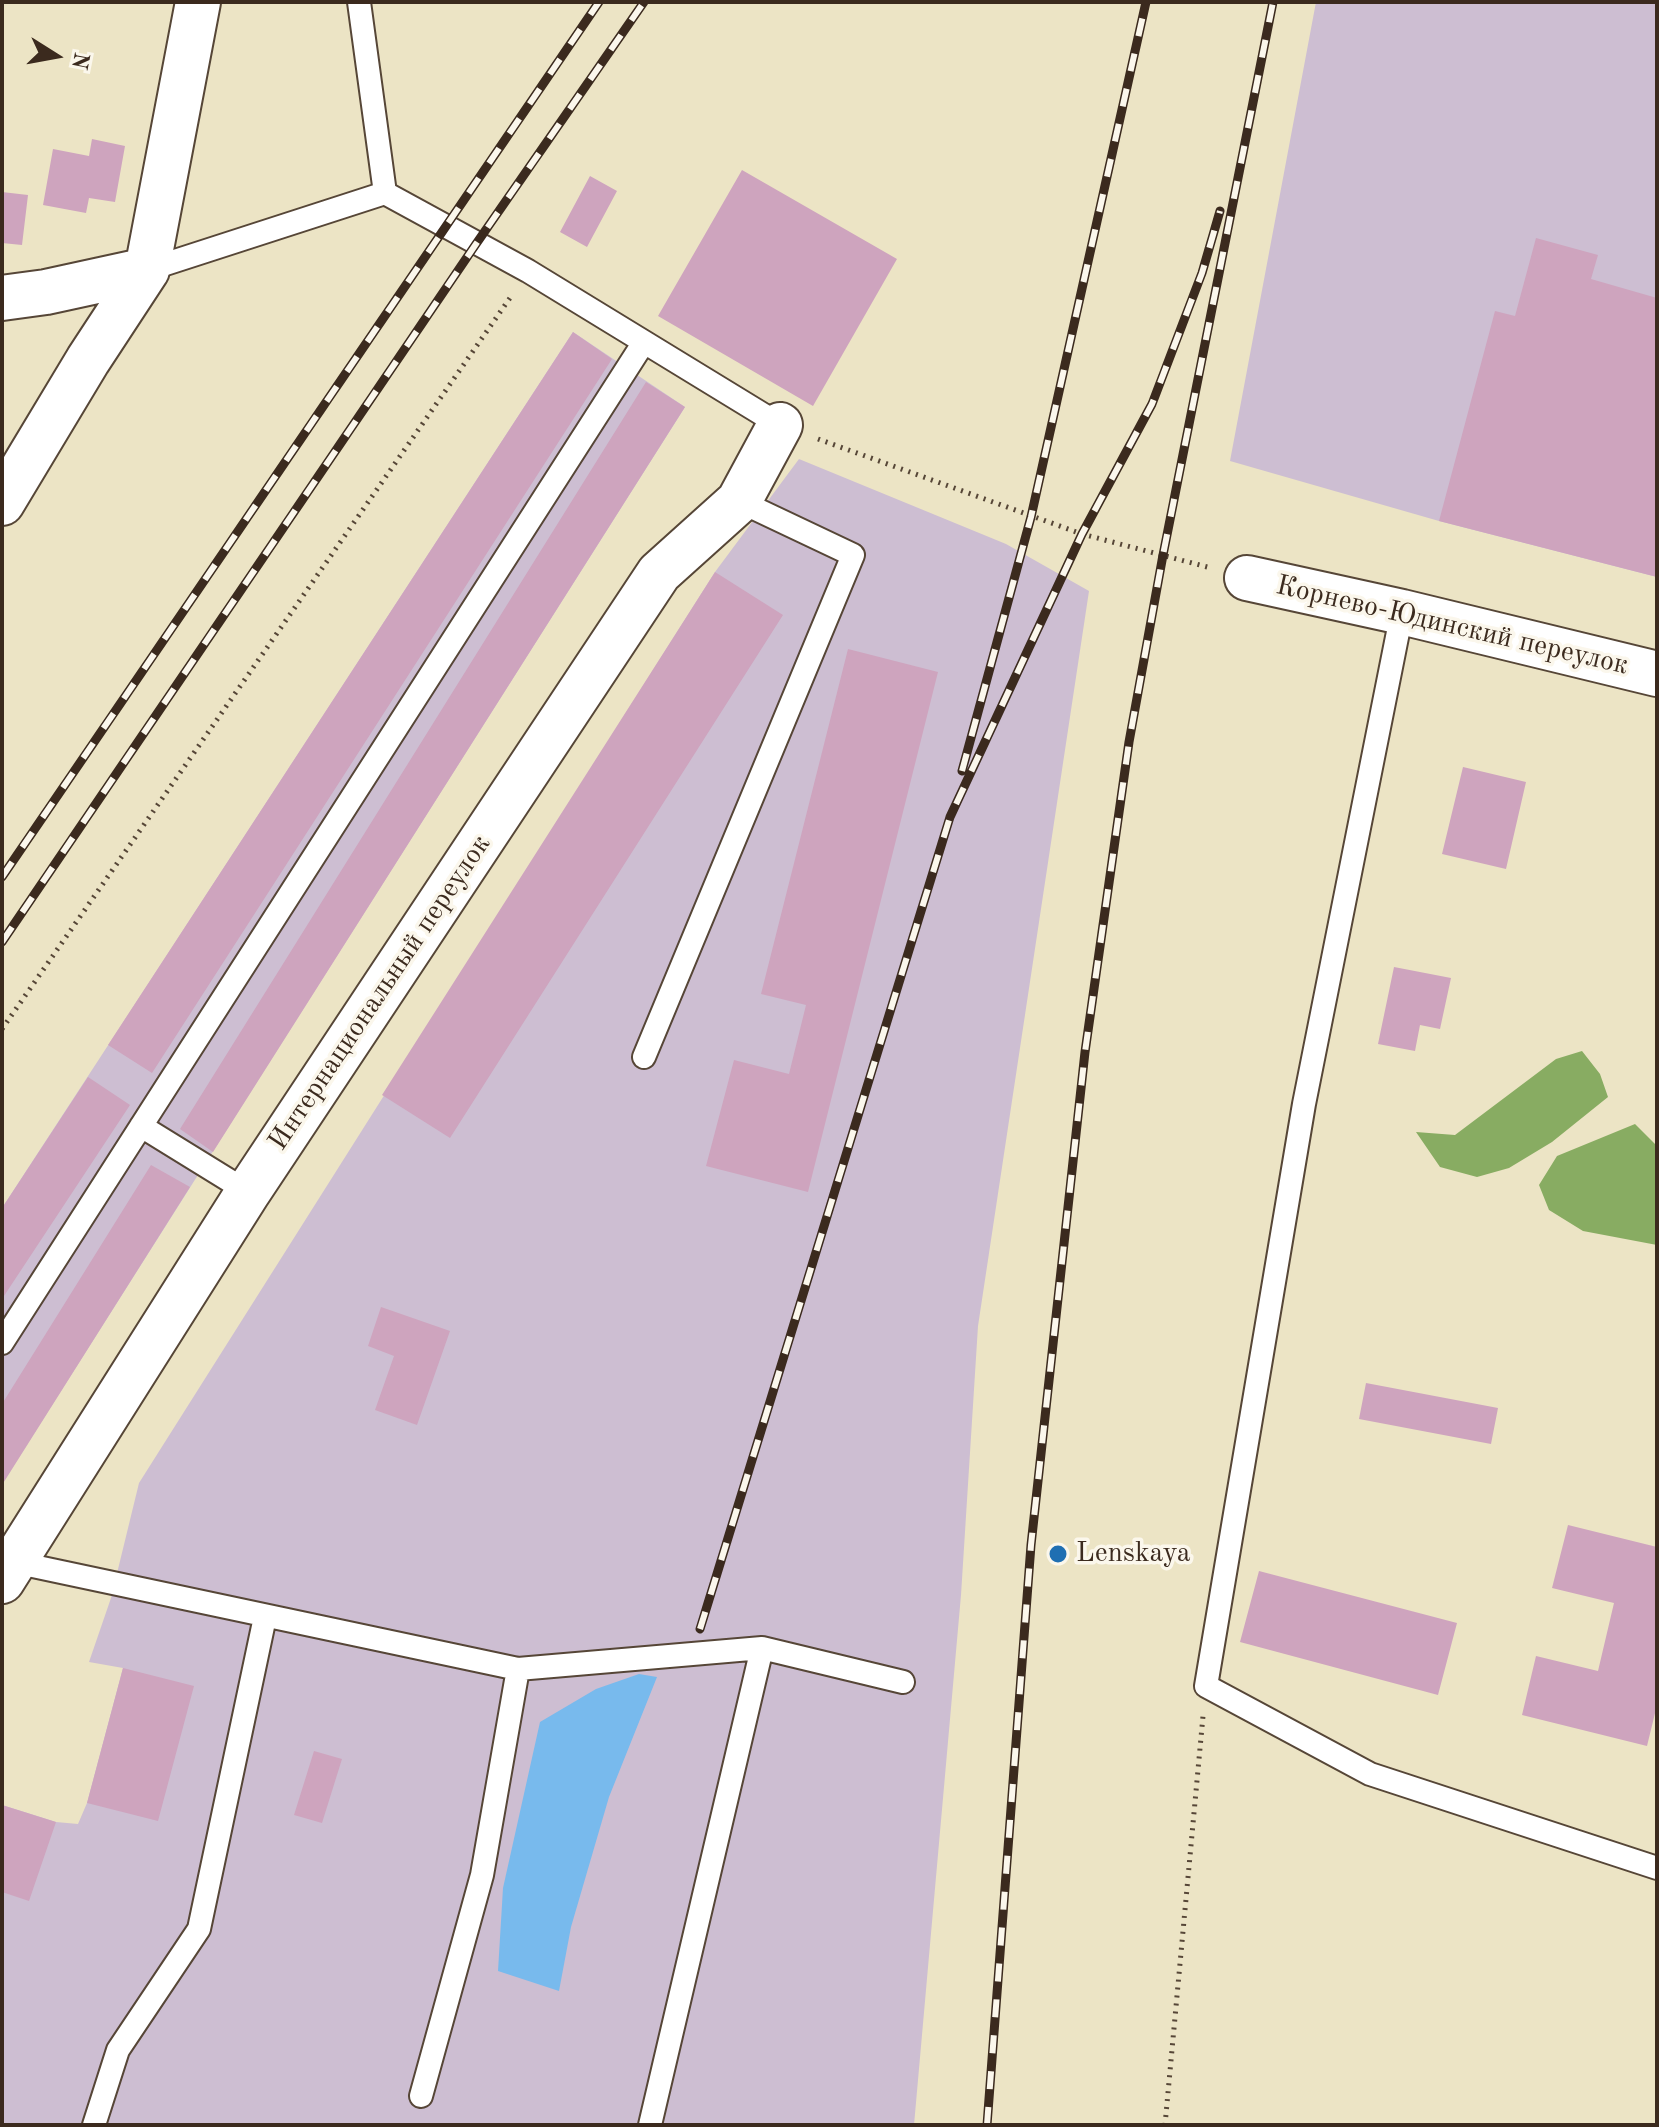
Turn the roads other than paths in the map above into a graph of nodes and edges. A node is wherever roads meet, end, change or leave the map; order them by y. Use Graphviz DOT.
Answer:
graph roads {
  1 [pos="198,2"];
  2 [pos="359,2"];
  3 [pos="385,193"];
  4 [pos="147,270"];
  5 [pos="2,298"];
  6 [pos="644,342"];
  7 [pos="780,425"];
  8 [pos="739,501"];
  9 [pos="2,503"];
  10 [pos="1247,578"];
  11 [pos="1402,612"];
  12 [pos="1657,674"];
  13 [pos="644,1057"];
  14 [pos="141,1126"];
  15 [pos="248,1192"];
  16 [pos="2,1343"];
  17 [pos="8,1571"];
  18 [pos="265,1617"];
  19 [pos="762,1648"];
  20 [pos="518,1669"];
  21 [pos="903,1682"];
  22 [pos="1657,1868"];
  23 [pos="421,2096"];
  24 [pos="94,2125"];
  25 [pos="650,2125"];
  1 -- 4 [label="street"];
  2 -- 3 [label="lane"];
  3 -- 4 [label="lane"];
  3 -- 6 [label="lane"];
  4 -- 5 [label="street"];
  4 -- 9 [label="street"];
  6 -- 7 [label="lane"];
  6 -- 14 [label="lane"];
  7 -- 8 [label="street, Интернациональный переулок"];
  8 -- 13 [label="lane"];
  8 -- 15 [label="street, Интернациональный переулок"];
  10 -- 11 [label="street, Корнево-Юдинский переулок"];
  11 -- 12 [label="street, Корнево-Юдинский переулок"];
  11 -- 22 [label="lane"];
  14 -- 15 [label="lane"];
  14 -- 16 [label="lane"];
  15 -- 17 [label="street, Интернациональный переулок"];
  17 -- 18 [label="lane"];
  18 -- 20 [label="lane"];
  18 -- 24 [label="lane"];
  19 -- 20 [label="lane"];
  19 -- 21 [label="lane"];
  19 -- 25 [label="lane"];
  20 -- 23 [label="lane"];
}
